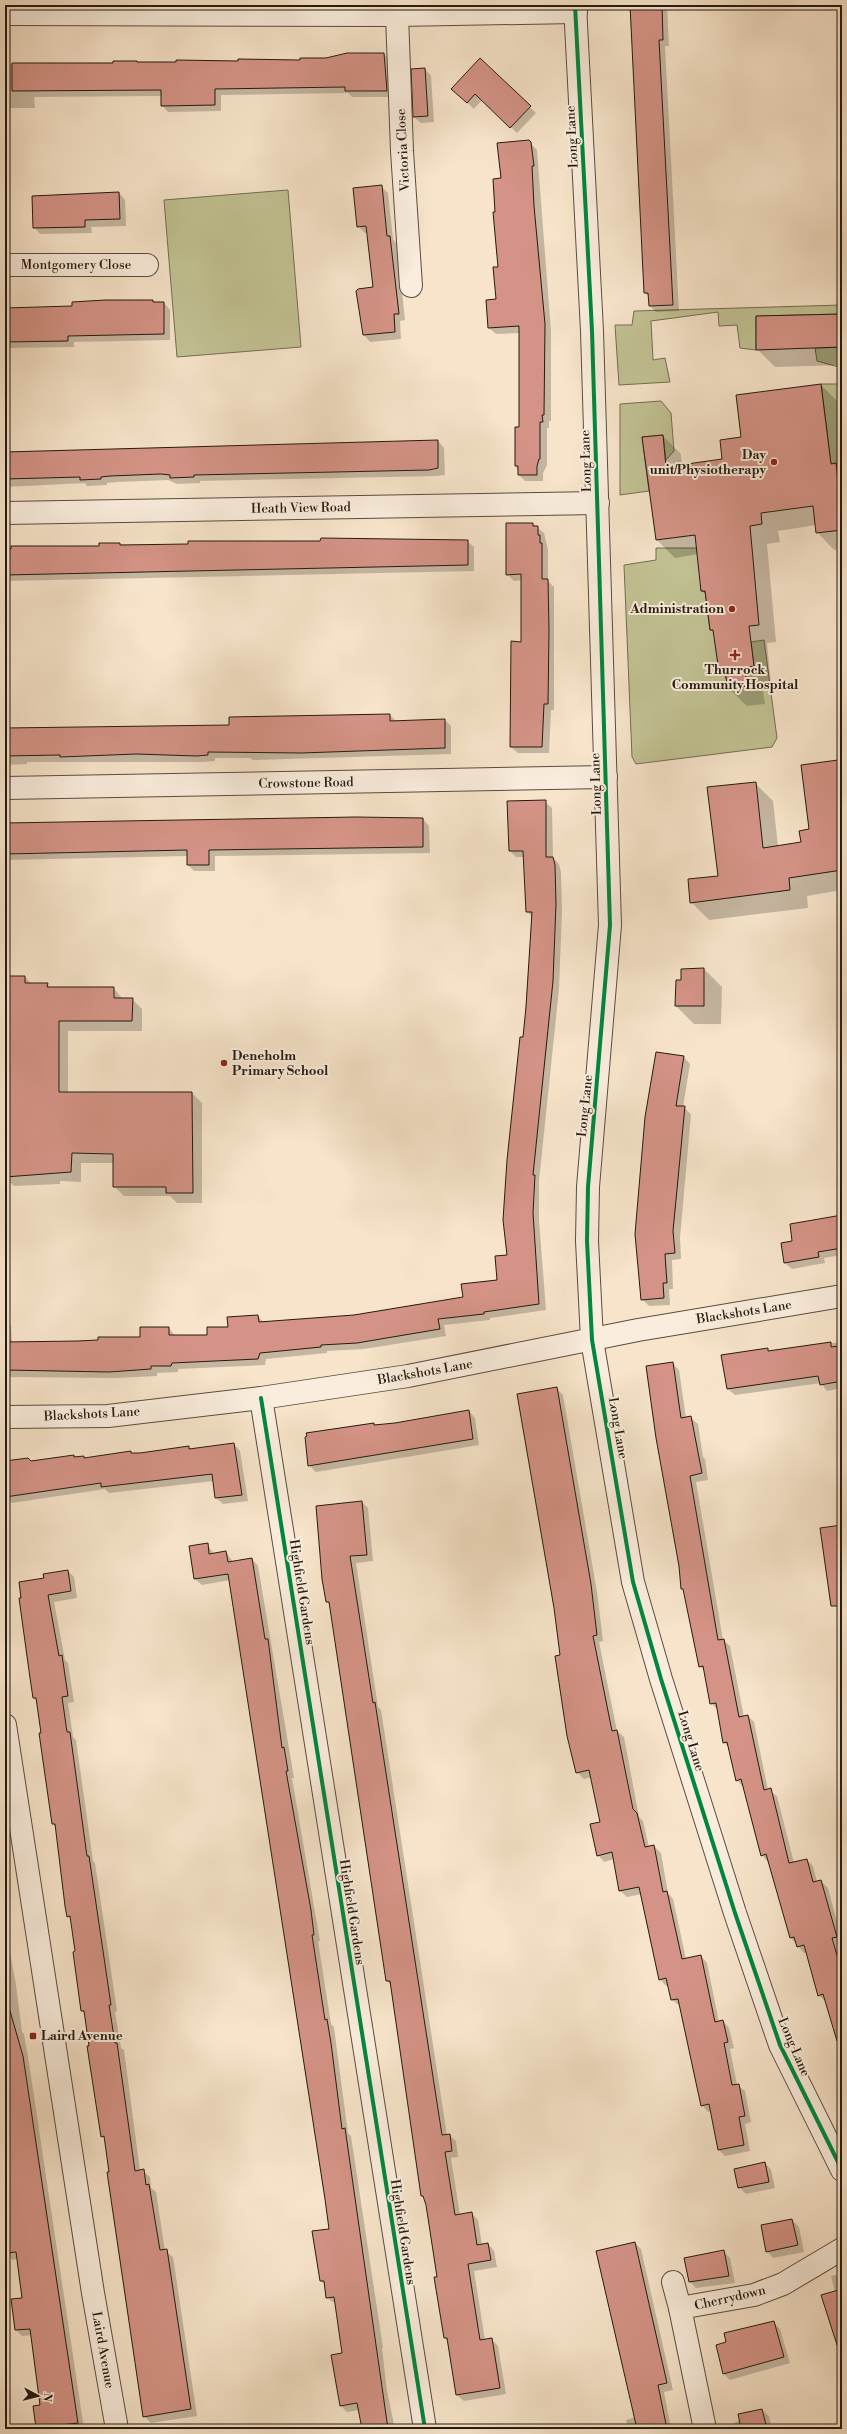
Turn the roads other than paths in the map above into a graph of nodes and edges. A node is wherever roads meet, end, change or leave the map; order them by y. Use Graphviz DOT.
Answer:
graph roads {
  1 [pos="576,9"];
  2 [pos="5,14"];
  3 [pos="397,15"];
  4 [pos="5,265"];
  5 [pos="147,265"];
  6 [pos="412,286"];
  7 [pos="598,503"];
  8 [pos="5,513"];
  9 [pos="606,777"];
  10 [pos="5,788"];
  11 [pos="842,1296"];
  12 [pos="592,1340"];
  13 [pos="260,1398"];
  14 [pos="5,1417"];
  15 [pos="5,1725"];
  16 [pos="842,2170"];
  17 [pos="842,2249"];
  18 [pos="673,2282"];
  19 [pos="680,2308"];
  20 [pos="116,2429"];
  21 [pos="425,2429"];
  22 [pos="705,2429"];
  1 -- 3 [label="street"];
  1 -- 7 [label="street, Long Lane"];
  2 -- 3 [label="street"];
  3 -- 6 [label="street, Victoria Close"];
  4 -- 5 [label="street, Montgomery Close"];
  7 -- 8 [label="street, Heath View Road"];
  7 -- 9 [label="street, Long Lane"];
  9 -- 10 [label="street, Crowstone Road"];
  9 -- 12 [label="street, Long Lane"];
  11 -- 12 [label="street, Blackshots Lane"];
  12 -- 13 [label="street, Blackshots Lane"];
  12 -- 16 [label="street, Long Lane"];
  13 -- 14 [label="street, Blackshots Lane"];
  13 -- 21 [label="street, Highfield Gardens"];
  15 -- 20 [label="street, Laird Avenue"];
  17 -- 19 [label="street, Cherrydown"];
  18 -- 19 [label="street, Cherrydown"];
  19 -- 22 [label="street, Cherrydown"];
}
